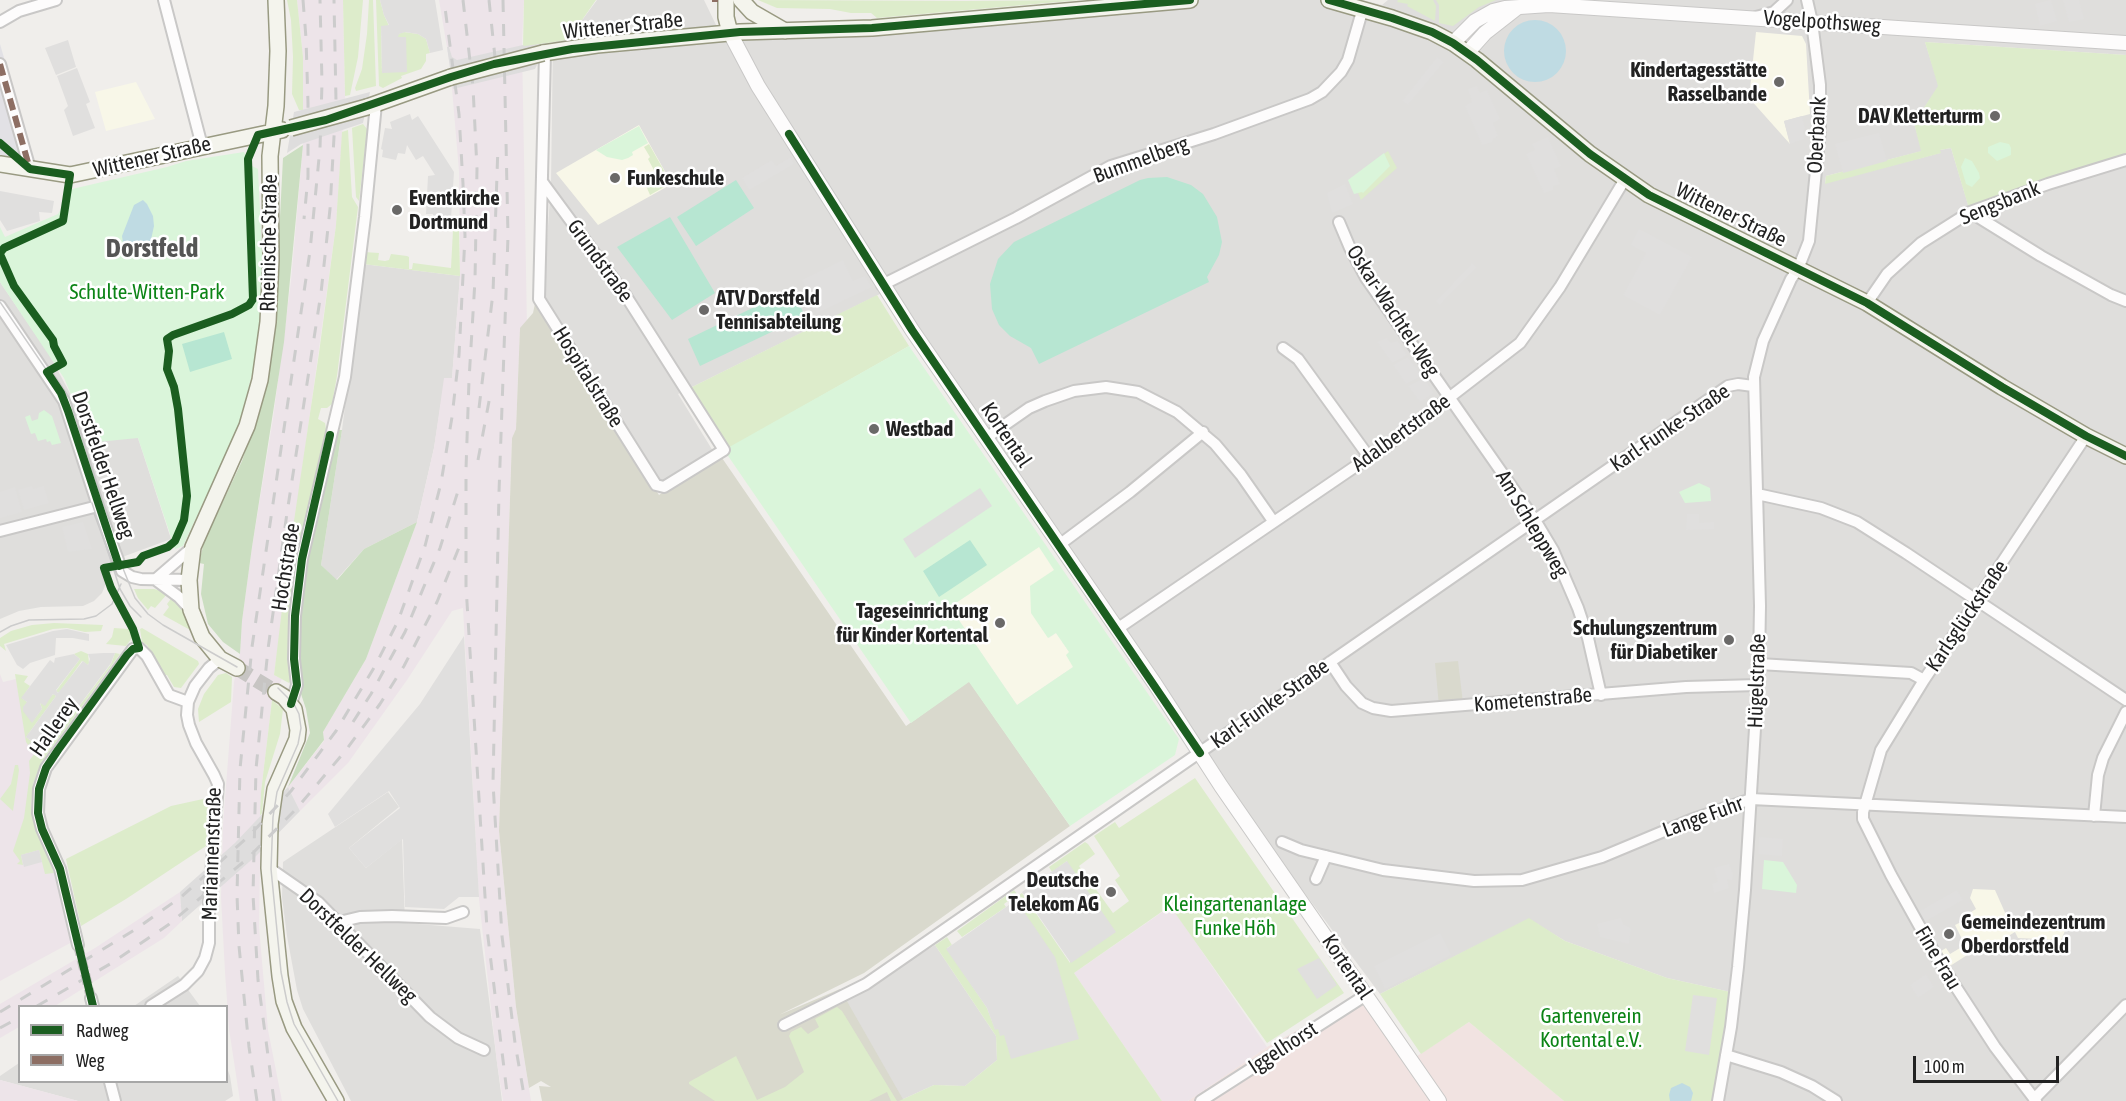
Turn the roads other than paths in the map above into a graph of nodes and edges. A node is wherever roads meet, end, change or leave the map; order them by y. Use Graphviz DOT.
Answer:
graph roads {
  1 [pos="56,0"];
  2 [pos="164,0"];
  3 [pos="276,0"];
  4 [pos="726,0"];
  5 [pos="739,0"];
  6 [pos="1191,0"];
  7 [pos="1329,0"];
  8 [pos="1787,0"];
  9 [pos="1807,0"];
  10 [pos="1519,7"];
  11 [pos="1363,8"];
  12 [pos="1753,18"];
  13 [pos="0,22"];
  14 [pos="1812,22"];
  15 [pos="785,31"];
  16 [pos="735,32"];
  17 [pos="1453,43"];
  18 [pos="2126,43"];
  19 [pos="1468,52"];
  20 [pos="544,53"];
  21 [pos="0,64"];
  22 [pos="372,106"];
  23 [pos="273,132"];
  24 [pos="202,146"];
  25 [pos="2126,160"];
  26 [pos="0,164"];
  27 [pos="30,169"];
  28 [pos="1625,179"];
  29 [pos="543,183"];
  30 [pos="1970,212"];
  31 [pos="1339,222"];
  32 [pos="1798,268"];
  33 [pos="882,285"];
  34 [pos="2126,301"];
  35 [pos="1867,303"];
  36 [pos="0,306"];
  37 [pos="1283,348"];
  38 [pos="1753,386"];
  39 [pos="1450,398"];
  40 [pos="1203,432"];
  41 [pos="2086,436"];
  42 [pos="986,438"];
  43 [pos="724,450"];
  44 [pos="2126,456"];
  45 [pos="1369,457"];
  46 [pos="1757,494"];
  47 [pos="98,506"];
  48 [pos="1535,520"];
  49 [pos="1273,521"];
  50 [pos="0,531"];
  51 [pos="1059,545"];
  52 [pos="193,547"];
  53 [pos="156,579"];
  54 [pos="189,580"];
  55 [pos="1977,601"];
  56 [pos="191,610"];
  57 [pos="1117,629"];
  58 [pos="220,659"];
  59 [pos="1330,662"];
  60 [pos="1759,664"];
  61 [pos="237,668"];
  62 [pos="1924,680"];
  63 [pos="1758,685"];
  64 [pos="276,692"];
  65 [pos="1601,694"];
  66 [pos="2126,700"];
  67 [pos="188,702"];
  68 [pos="291,704"];
  69 [pos="2126,712"];
  70 [pos="1200,753"];
  71 [pos="1751,798"];
  72 [pos="1865,804"];
  73 [pos="2094,816"];
  74 [pos="2126,817"];
  75 [pos="1282,842"];
  76 [pos="1326,856"];
  77 [pos="269,868"];
  78 [pos="1316,879"];
  79 [pos="463,912"];
  80 [pos="339,922"];
  81 [pos="78,945"];
  82 [pos="1366,995"];
  83 [pos="153,1005"];
  84 [pos="2126,1005"];
  85 [pos="784,1025"];
  86 [pos="484,1050"];
  87 [pos="1726,1055"];
  88 [pos="110,1083"];
  89 [pos="2035,1100"];
  90 [pos="115,1101"];
  91 [pos="336,1101"];
  92 [pos="1201,1101"];
  93 [pos="1439,1101"];
  94 [pos="1718,1101"];
  95 [pos="1836,1101"];
  1 -- 13 [label="street"];
  2 -- 24 [label="street"];
  3 -- 23 [label="main road, Rheinische Straße"];
  4 -- 16 [label="main road, Kortental"];
  5 -- 15 [label="main road"];
  5 -- 16 [label="main road, Kortental"];
  6 -- 15 [label="main road, Wittener Straße"];
  7 -- 11 [label="main road, Wittener Straße"];
  8 -- 12 [label="street"];
  9 -- 14 [label="street, Oberbank"];
  10 -- 12 [label="street, Vogelpothsweg"];
  10 -- 17 [label="street, Vogelpothsweg"];
  10 -- 19 [label="street"];
  11 -- 17 [label="main road, Wittener Straße"];
  11 -- 33 [label="street, Bummelberg"];
  12 -- 14 [label="street, Vogelpothsweg"];
  14 -- 18 [label="street, Vogelpothsweg"];
  14 -- 32 [label="street, Oberbank"];
  15 -- 16 [label="main road, Wittener Straße"];
  16 -- 20 [label="main road, Wittener Straße"];
  16 -- 33 [label="street, Kortental"];
  17 -- 19 [label="main road, Wittener Straße"];
  19 -- 28 [label="main road, Wittener Straße"];
  20 -- 22 [label="main road, Wittener Straße, bridge"];
  20 -- 29 [label="street"];
  21 -- 27 [label="street"];
  22 -- 23 [label="main road, Wittener Straße, bridge"];
  22 -- 68 [label="street, Hochstraße"];
  23 -- 24 [label="main road, Wittener Straße"];
  23 -- 52 [label="main road, Rheinische Straße"];
  24 -- 27 [label="main road, Wittener Straße"];
  25 -- 30 [label="street, Sengsbank"];
  26 -- 27 [label="main road, Wittener Straße"];
  28 -- 32 [label="main road, Wittener Straße"];
  28 -- 39 [label="street, Adalbertstraße"];
  29 -- 43 [label="street, Grundstraße"];
  29 -- 43 [label="street, Hospitalstraße"];
  30 -- 34 [label="street"];
  30 -- 35 [label="street, Sengsbank"];
  31 -- 39 [label="street, Oskar-Wachtel-Weg"];
  32 -- 35 [label="main road, Wittener Straße"];
  32 -- 38 [label="street, Hügelstraße"];
  33 -- 42 [label="street, Kortental"];
  35 -- 41 [label="main road, Wittener Straße"];
  36 -- 47 [label="street, Dorstfelder Hellweg"];
  37 -- 45 [label="street"];
  38 -- 46 [label="street, Hügelstraße"];
  38 -- 48 [label="street, Karl-Funke-Straße"];
  39 -- 45 [label="street, Adalbertstraße"];
  39 -- 48 [label="street, Am Schleppweg"];
  40 -- 42 [label="street"];
  40 -- 49 [label="street"];
  40 -- 51 [label="street"];
  41 -- 44 [label="main road, Wittener Straße"];
  41 -- 55 [label="street, Karlsglückstraße"];
  42 -- 51 [label="street, Kortental"];
  45 -- 49 [label="street, Adalbertstraße"];
  46 -- 55 [label="street"];
  46 -- 60 [label="street, Hügelstraße"];
  47 -- 50 [label="street"];
  47 -- 53 [label="street, Dorstfelder Hellweg"];
  48 -- 59 [label="street, Karl-Funke-Straße"];
  48 -- 65 [label="street, Am Schleppweg"];
  49 -- 57 [label="street, Adalbertstraße"];
  51 -- 57 [label="street, Kortental"];
  52 -- 53 [label="street"];
  52 -- 54 [label="main road, Rheinische Straße"];
  53 -- 54 [label="street, Dorstfelder Hellweg"];
  53 -- 56 [label="street, Dorstfelder Hellweg"];
  54 -- 56 [label="main road, Dorstfelder Hellweg"];
  55 -- 62 [label="street, Karlsglückstraße"];
  55 -- 66 [label="street"];
  56 -- 58 [label="main road, Dorstfelder Hellweg"];
  57 -- 70 [label="street, Kortental"];
  58 -- 61 [label="main road, Dorstfelder Hellweg"];
  58 -- 67 [label="street"];
  59 -- 65 [label="street, Kometenstraße"];
  59 -- 70 [label="street, Karl-Funke-Straße"];
  60 -- 62 [label="street"];
  60 -- 63 [label="street, Hügelstraße"];
  62 -- 72 [label="street, Karlsglückstraße"];
  63 -- 65 [label="street, Kometenstraße"];
  63 -- 71 [label="street, Hügelstraße"];
  64 -- 68 [label="main road"];
  67 -- 81 [label="street, Hallerey"];
  67 -- 83 [label="street, Mariannenstraße"];
  68 -- 77 [label="main road"];
  69 -- 73 [label="street"];
  70 -- 82 [label="street, Kortental"];
  70 -- 85 [label="street, Karl-Funke-Straße"];
  71 -- 72 [label="street, Lange Fuhr"];
  71 -- 76 [label="street, Lange Fuhr"];
  71 -- 87 [label="street, Hügelstraße"];
  72 -- 73 [label="street, Lange Fuhr"];
  72 -- 89 [label="street, Fine Frau"];
  73 -- 74 [label="street, Lange Fuhr"];
  75 -- 76 [label="street, Lange Fuhr"];
  76 -- 78 [label="street"];
  77 -- 80 [label="street, Dorstfelder Hellweg"];
  77 -- 91 [label="main road"];
  79 -- 80 [label="street"];
  80 -- 86 [label="street, Dorstfelder Hellweg"];
  82 -- 92 [label="street, Iggelhorst"];
  82 -- 93 [label="street, Kortental"];
  84 -- 89 [label="street"];
  87 -- 94 [label="street, Hügelstraße"];
  87 -- 95 [label="street"];
  88 -- 90 [label="street"];
}
